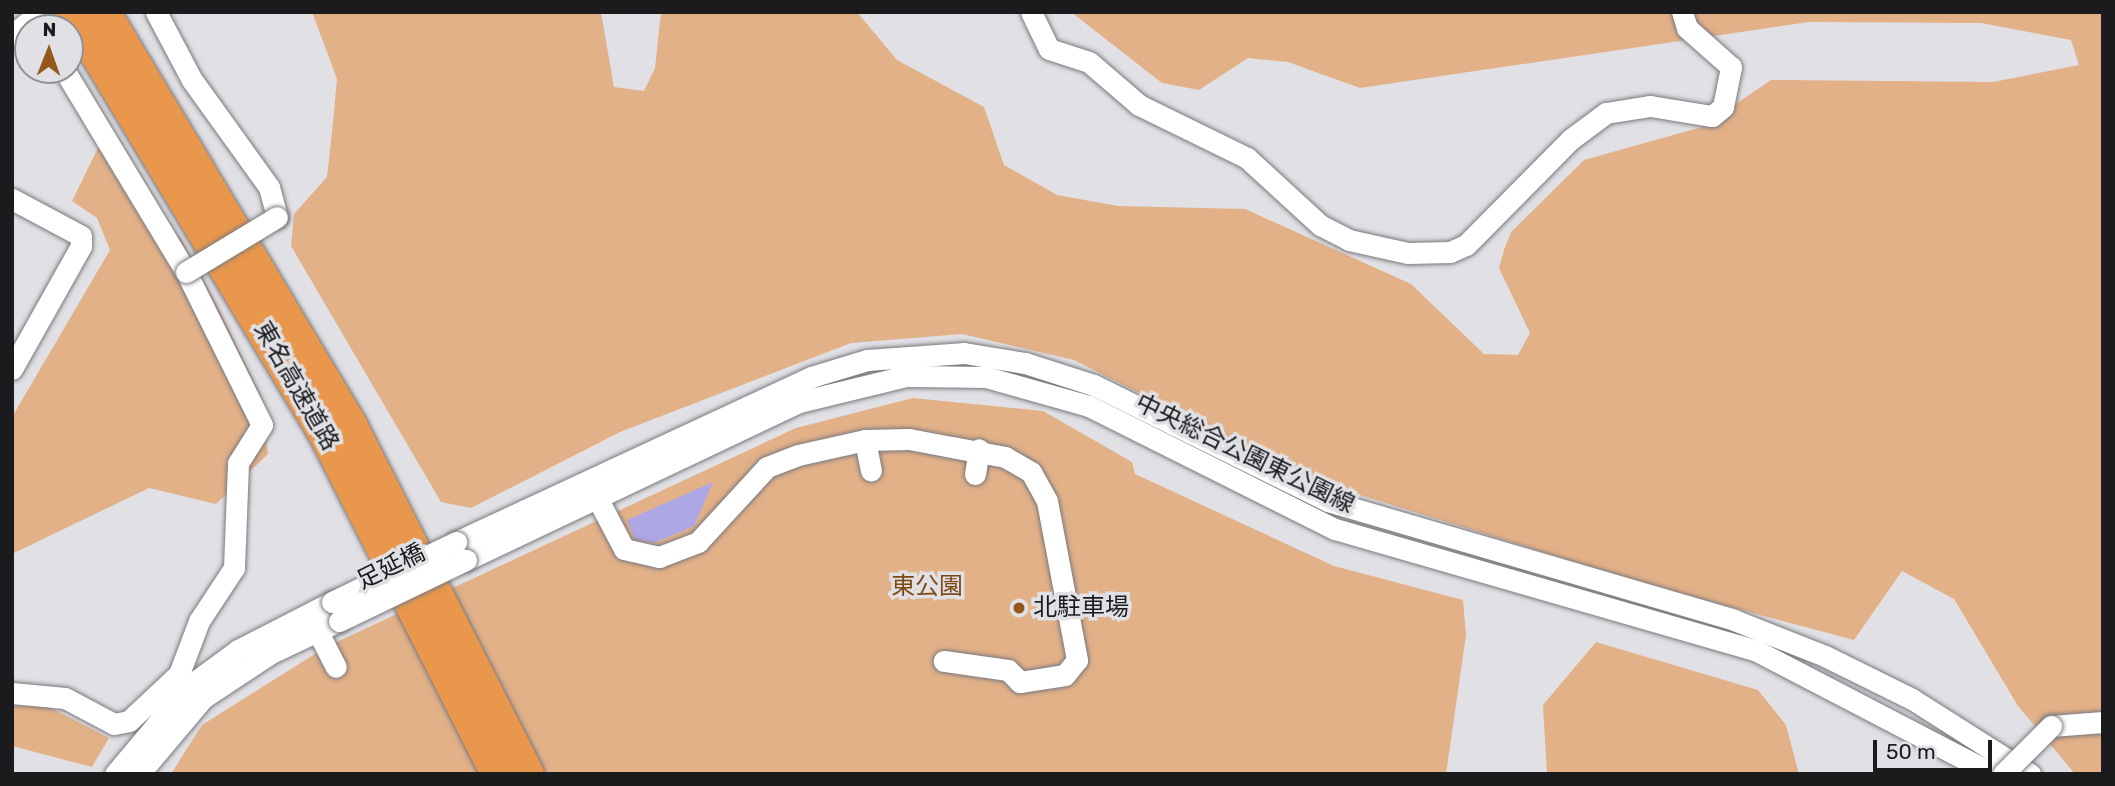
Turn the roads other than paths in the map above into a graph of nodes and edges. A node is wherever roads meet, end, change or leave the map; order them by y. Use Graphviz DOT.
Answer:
graph roads {
  1 [pos="71,12"];
  2 [pos="104,12"];
  3 [pos="156,12"];
  4 [pos="1031,12"];
  5 [pos="1682,12"];
  6 [pos="72,84"];
  7 [pos="12,200"];
  8 [pos="186,272"];
  9 [pos="12,369"];
  10 [pos="865,440"];
  11 [pos="979,449"];
  12 [pos="871,470"];
  13 [pos="975,474"];
  14 [pos="588,480"];
  15 [pos="598,501"];
  16 [pos="461,551"];
  17 [pos="335,612"];
  18 [pos="318,632"];
  19 [pos="944,661"];
  20 [pos="336,667"];
  21 [pos="12,693"];
  22 [pos="2103,722"];
  23 [pos="115,774"];
  24 [pos="139,774"];
  25 [pos="496,774"];
  26 [pos="528,774"];
  27 [pos="1993,774"];
  28 [pos="2003,774"];
  29 [pos="2030,774"];
  1 -- 25 [label="highway, 東名高速道路"];
  2 -- 26 [label="highway, 東名高速道路"];
  3 -- 8 [label="street, bridge"];
  4 -- 5 [label="street"];
  6 -- 8 [label="street"];
  7 -- 9 [label="street"];
  8 -- 21 [label="street"];
  10 -- 11 [label="street"];
  10 -- 12 [label="street"];
  10 -- 15 [label="street"];
  11 -- 13 [label="street"];
  11 -- 19 [label="street"];
  14 -- 15 [label="street"];
  14 -- 16 [label="street"];
  14 -- 29 [label="street"];
  15 -- 16 [label="street, 中央総合公園東公園線"];
  15 -- 27 [label="street, 中央総合公園東公園線"];
  16 -- 17 [label="street, 足延橋, bridge"];
  17 -- 18 [label="street"];
  17 -- 23 [label="street"];
  18 -- 20 [label="street"];
  18 -- 24 [label="street"];
  22 -- 28 [label="street, bridge"];
}
